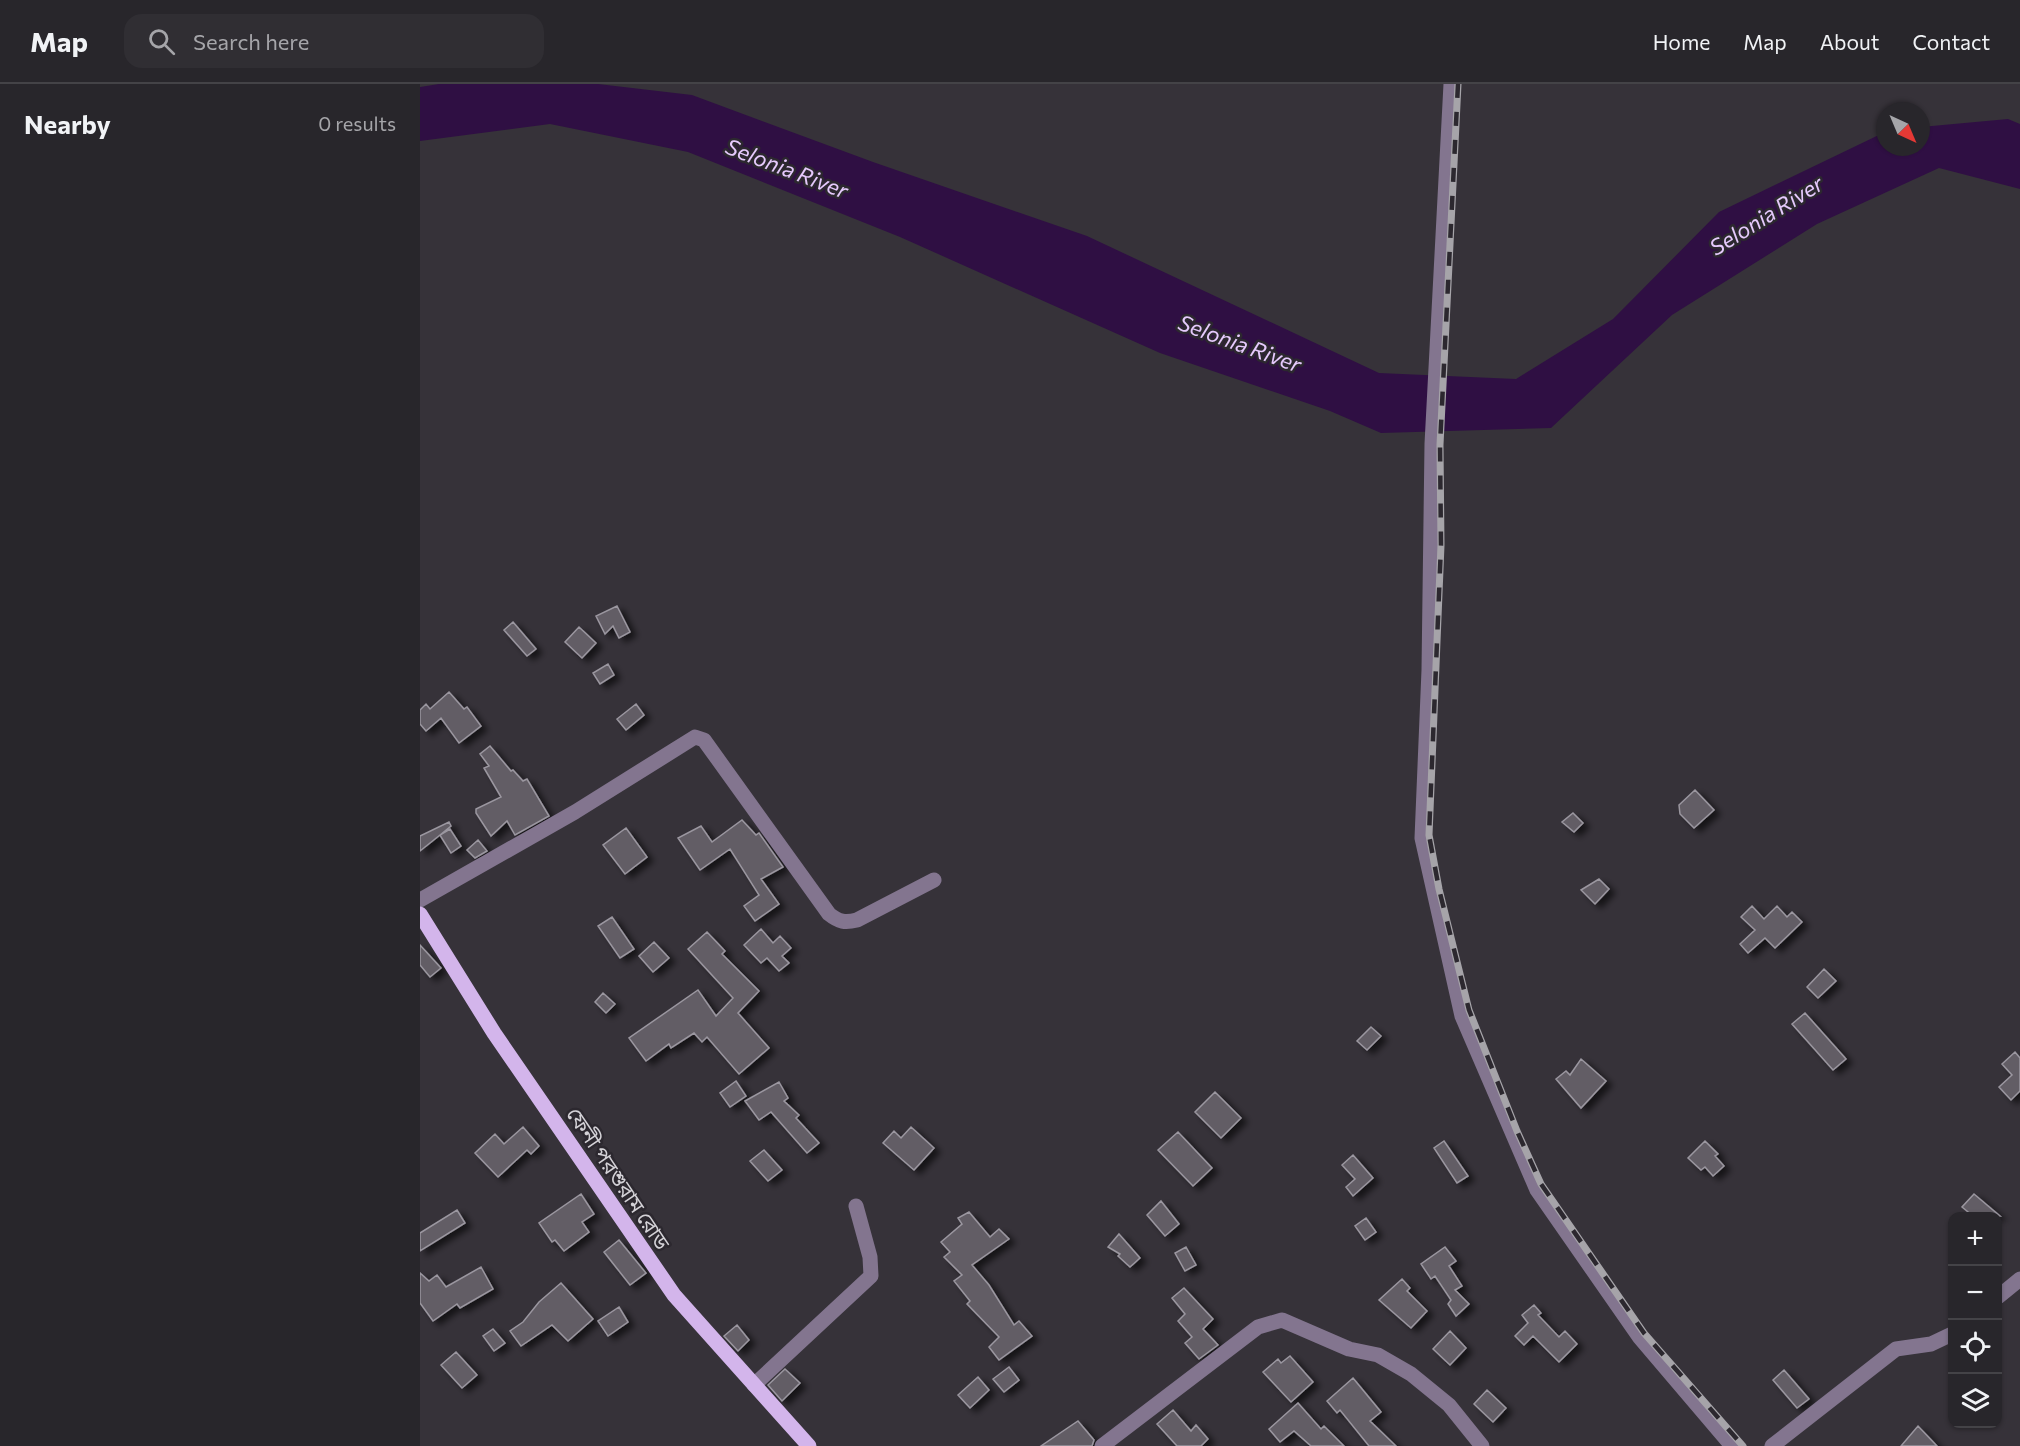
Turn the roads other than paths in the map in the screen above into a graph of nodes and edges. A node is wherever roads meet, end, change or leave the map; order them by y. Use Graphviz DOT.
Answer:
graph roads {
  1 [pos="1451,84"];
  2 [pos="934,880"];
  3 [pos="420,900"];
  4 [pos="420,914"];
  5 [pos="856,1206"];
  6 [pos="2020,1279"];
  7 [pos="2002,1295"];
  8 [pos="1948,1336"];
  9 [pos="754,1385"];
  10 [pos="808,1446"];
  11 [pos="1102,1446"];
  12 [pos="1482,1446"];
  13 [pos="1732,1446"];
  14 [pos="1772,1446"];
  1 -- 13 [label="street"];
  2 -- 3 [label="street"];
  4 -- 9 [label="main road, ফেনী পরশুরাম রোড"];
  5 -- 9 [label="street"];
  6 -- 7 [label="street"];
  8 -- 14 [label="street"];
  9 -- 10 [label="main road, ফেনী পরশুরাম রোড"];
  11 -- 12 [label="street"];
}
